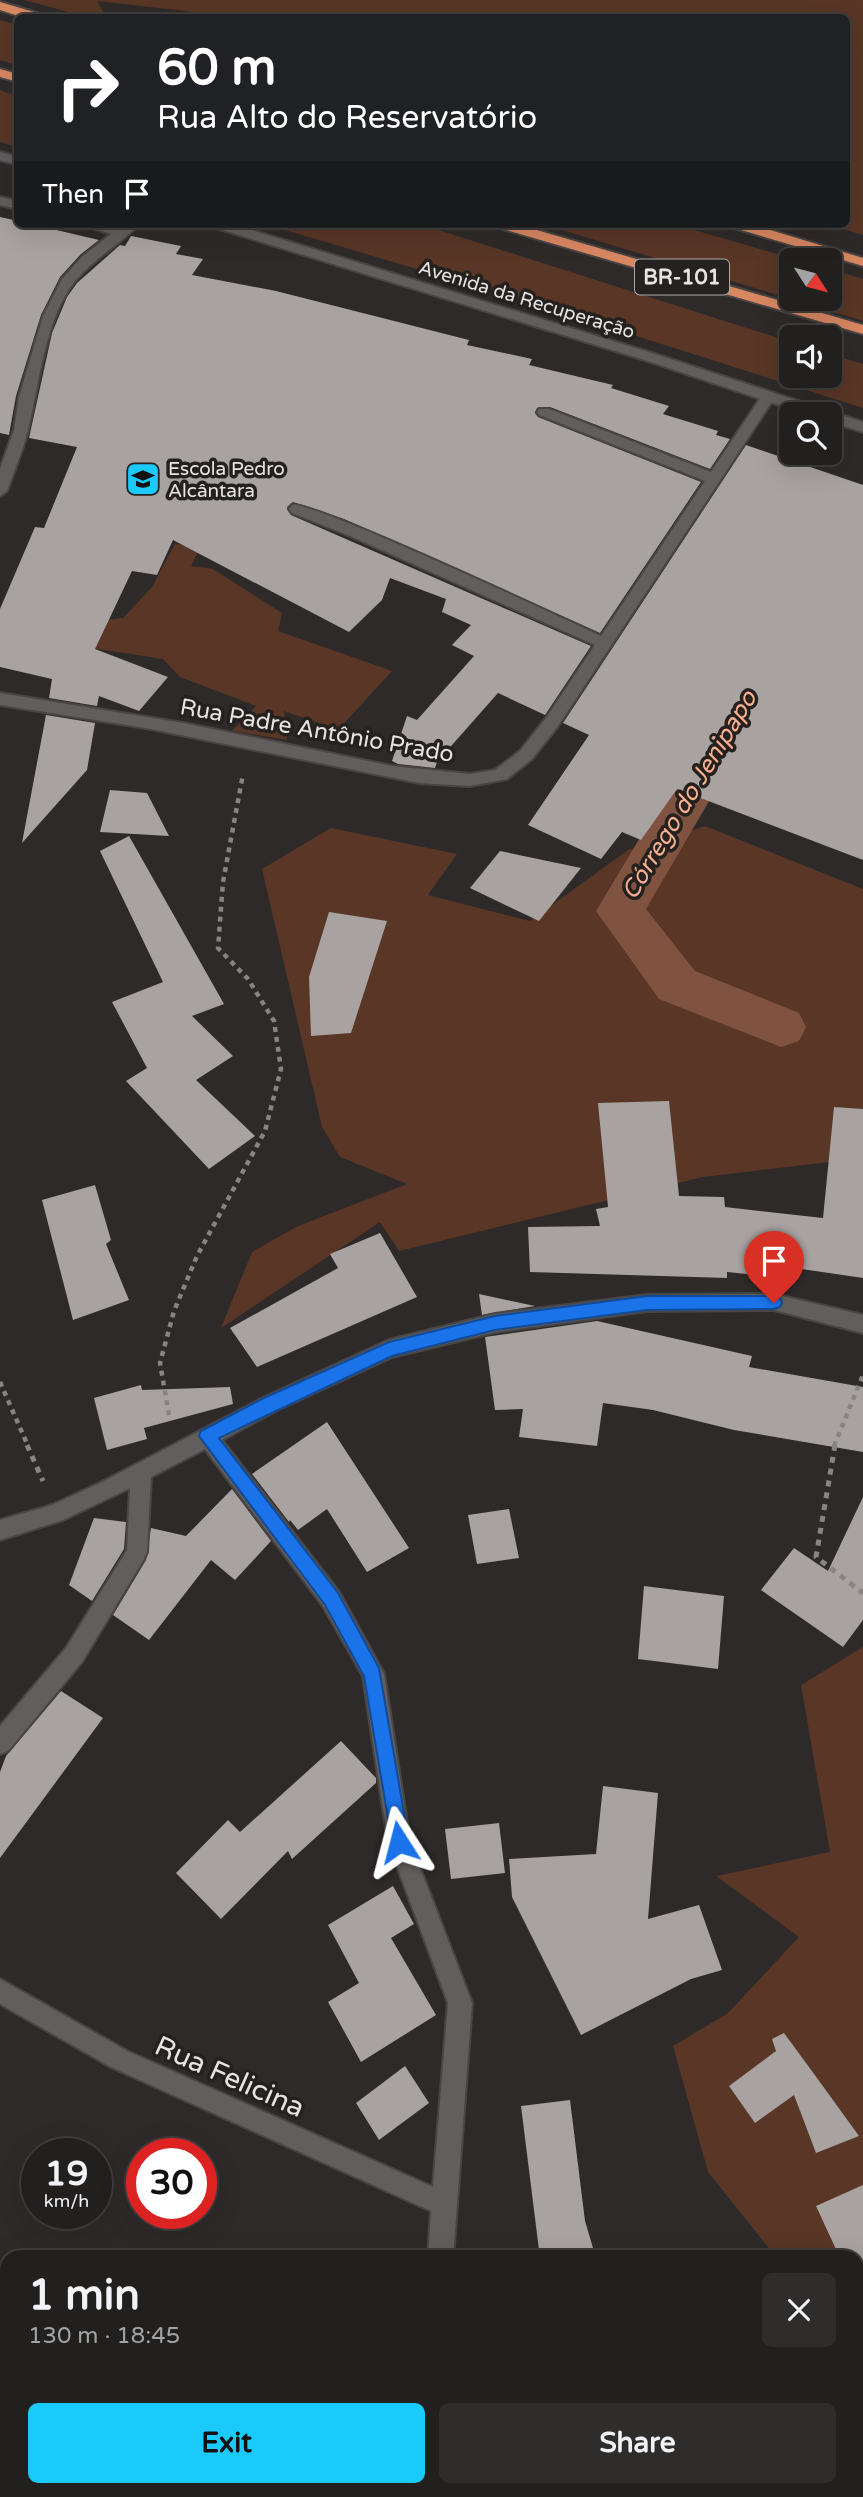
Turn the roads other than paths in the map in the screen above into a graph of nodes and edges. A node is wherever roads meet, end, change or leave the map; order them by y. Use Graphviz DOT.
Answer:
graph roads {
  1 [pos="0,6"];
  2 [pos="27,14"];
  3 [pos="127,228"];
  4 [pos="231,228"];
  5 [pos="515,228"];
  6 [pos="749,228"];
  7 [pos="863,262"];
  8 [pos="863,330"];
  9 [pos="768,397"];
  10 [pos="784,402"];
  11 [pos="544,412"];
  12 [pos="842,421"];
  13 [pos="863,427"];
  14 [pos="715,479"];
  15 [pos="0,491"];
  16 [pos="297,509"];
  17 [pos="606,644"];
  18 [pos="0,699"];
  19 [pos="863,1324"];
  20 [pos="207,1436"];
  21 [pos="141,1470"];
  22 [pos="0,1530"];
  23 [pos="0,1743"];
  24 [pos="0,1991"];
  25 [pos="442,2203"];
  26 [pos="440,2250"];
  1 -- 2 [label="highway"];
  3 -- 15 [label="street"];
  4 -- 9 [label="street, Avenida da Recuperação"];
  5 -- 8 [label="highway, BR-101"];
  6 -- 7 [label="highway"];
  9 -- 10 [label="street, Avenida da Recuperação"];
  9 -- 14 [label="street, Rua Padre Antônio Prado"];
  11 -- 14 [label="street"];
  12 -- 13 [label="street"];
  14 -- 17 [label="street, Rua Padre Antônio Prado"];
  16 -- 17 [label="street"];
  17 -- 18 [label="street, Rua Padre Antônio Prado"];
  19 -- 20 [label="street"];
  20 -- 21 [label="street"];
  20 -- 25 [label="street"];
  21 -- 22 [label="street"];
  21 -- 23 [label="street"];
  24 -- 25 [label="street, Rua Felicina"];
  25 -- 26 [label="street"];
}
